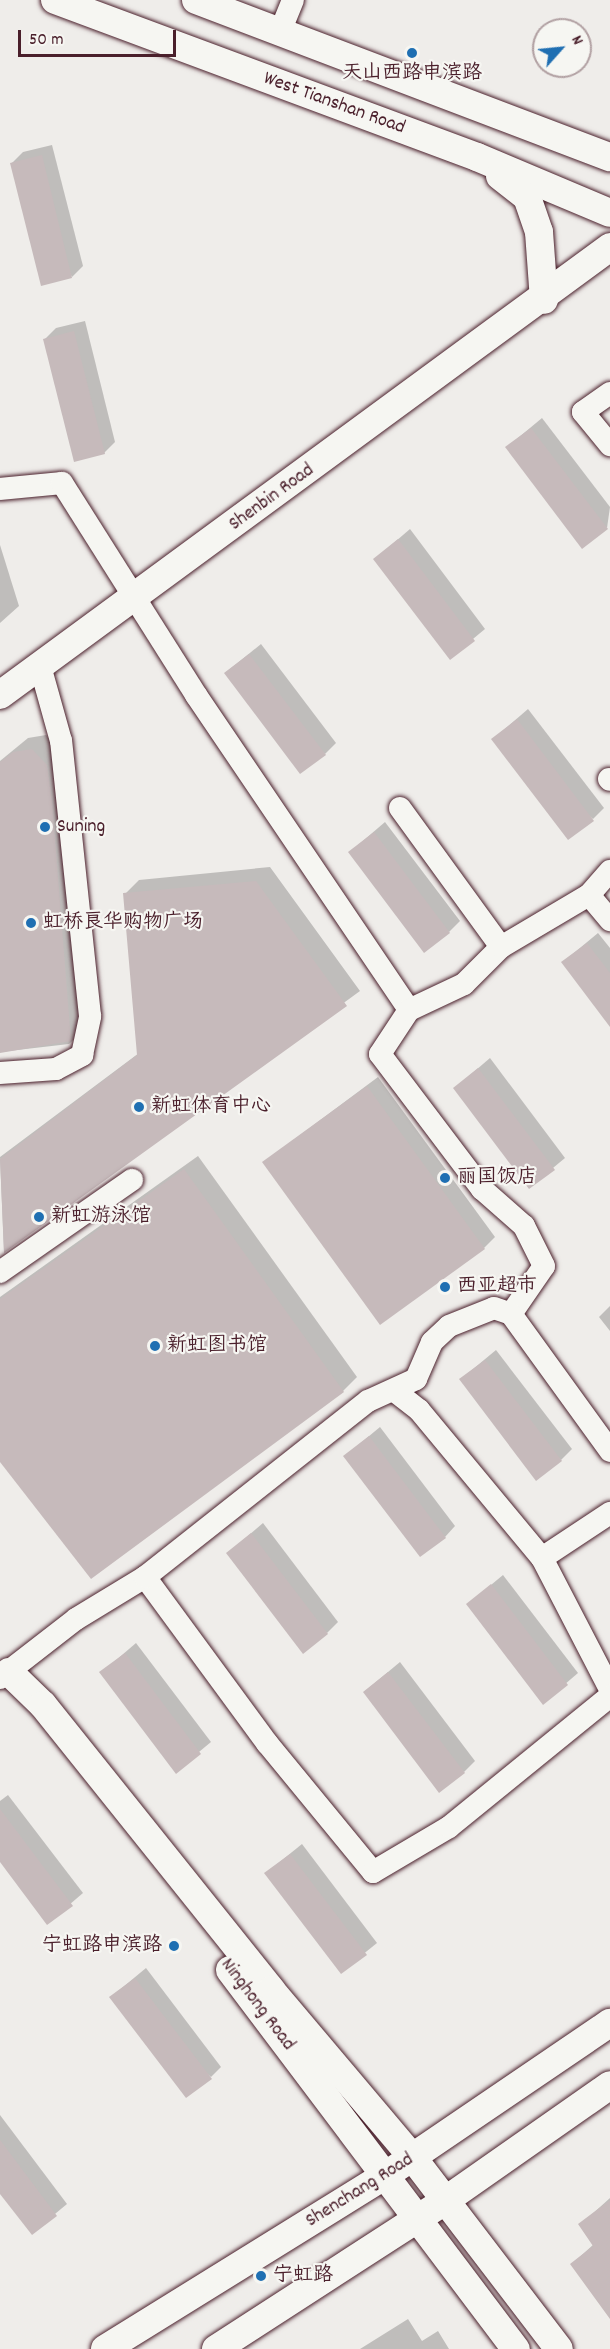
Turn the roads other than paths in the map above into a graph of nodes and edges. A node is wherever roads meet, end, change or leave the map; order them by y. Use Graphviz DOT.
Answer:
graph roads {
  1 [pos="55,0"];
  2 [pos="196,0"];
  3 [pos="293,0"];
  4 [pos="280,32"];
  5 [pos="477,157"];
  6 [pos="610,157"];
  7 [pos="610,213"];
  8 [pos="610,247"];
  9 [pos="544,300"];
  10 [pos="610,393"];
  11 [pos="610,445"];
  12 [pos="0,489"];
  13 [pos="135,598"];
  14 [pos="40,666"];
  15 [pos="0,695"];
  16 [pos="400,808"];
  17 [pos="610,871"];
  18 [pos="589,895"];
  19 [pos="610,920"];
  20 [pos="501,947"];
  21 [pos="409,1010"];
  22 [pos="0,1073"];
  23 [pos="132,1180"];
  24 [pos="0,1272"];
  25 [pos="511,1314"];
  26 [pos="396,1392"];
  27 [pos="610,1451"];
  28 [pos="610,1513"];
  29 [pos="542,1558"];
  30 [pos="145,1576"];
  31 [pos="3,1670"];
  32 [pos="610,1689"];
  33 [pos="610,1696"];
  34 [pos="610,2023"];
  35 [pos="610,2085"];
  36 [pos="413,2158"];
  37 [pos="386,2175"];
  38 [pos="446,2200"];
  39 [pos="419,2218"];
  40 [pos="105,2349"];
  41 [pos="216,2349"];
  42 [pos="516,2349"];
  43 [pos="559,2349"];
  1 -- 5 [label="main road, West Tianshan Road"];
  2 -- 4 [label="main road"];
  3 -- 4 [label="lane"];
  4 -- 6 [label="main road"];
  5 -- 7 [label="main road, West Tianshan Road"];
  5 -- 9 [label="main road"];
  8 -- 9 [label="main road, Shenbin Road"];
  9 -- 13 [label="main road, Shenbin Road"];
  10 -- 11 [label="lane"];
  12 -- 13 [label="lane"];
  13 -- 14 [label="main road, Shenbin Road"];
  13 -- 21 [label="lane"];
  14 -- 15 [label="main road, Shenbin Road"];
  14 -- 22 [label="lane"];
  16 -- 20 [label="lane"];
  17 -- 18 [label="lane"];
  18 -- 19 [label="lane"];
  18 -- 20 [label="lane"];
  20 -- 21 [label="lane"];
  21 -- 25 [label="lane"];
  23 -- 24 [label="lane"];
  25 -- 26 [label="lane"];
  25 -- 27 [label="lane"];
  26 -- 29 [label="lane"];
  26 -- 30 [label="lane"];
  28 -- 29 [label="lane"];
  29 -- 32 [label="lane"];
  30 -- 31 [label="lane"];
  30 -- 33 [label="lane"];
  31 -- 36 [label="main road"];
  31 -- 37 [label="main road, Ninghong Road"];
  34 -- 36 [label="main road, Shenchang Road"];
  35 -- 38 [label="main road"];
  36 -- 37 [label="main road, Shenchang Road"];
  36 -- 38 [label="main road"];
  37 -- 39 [label="main road, Ninghong Road"];
  37 -- 40 [label="main road, Shenchang Road"];
  38 -- 39 [label="main road"];
  38 -- 43 [label="main road"];
  39 -- 41 [label="main road"];
  39 -- 42 [label="main road, Ninghong Road"];
}
